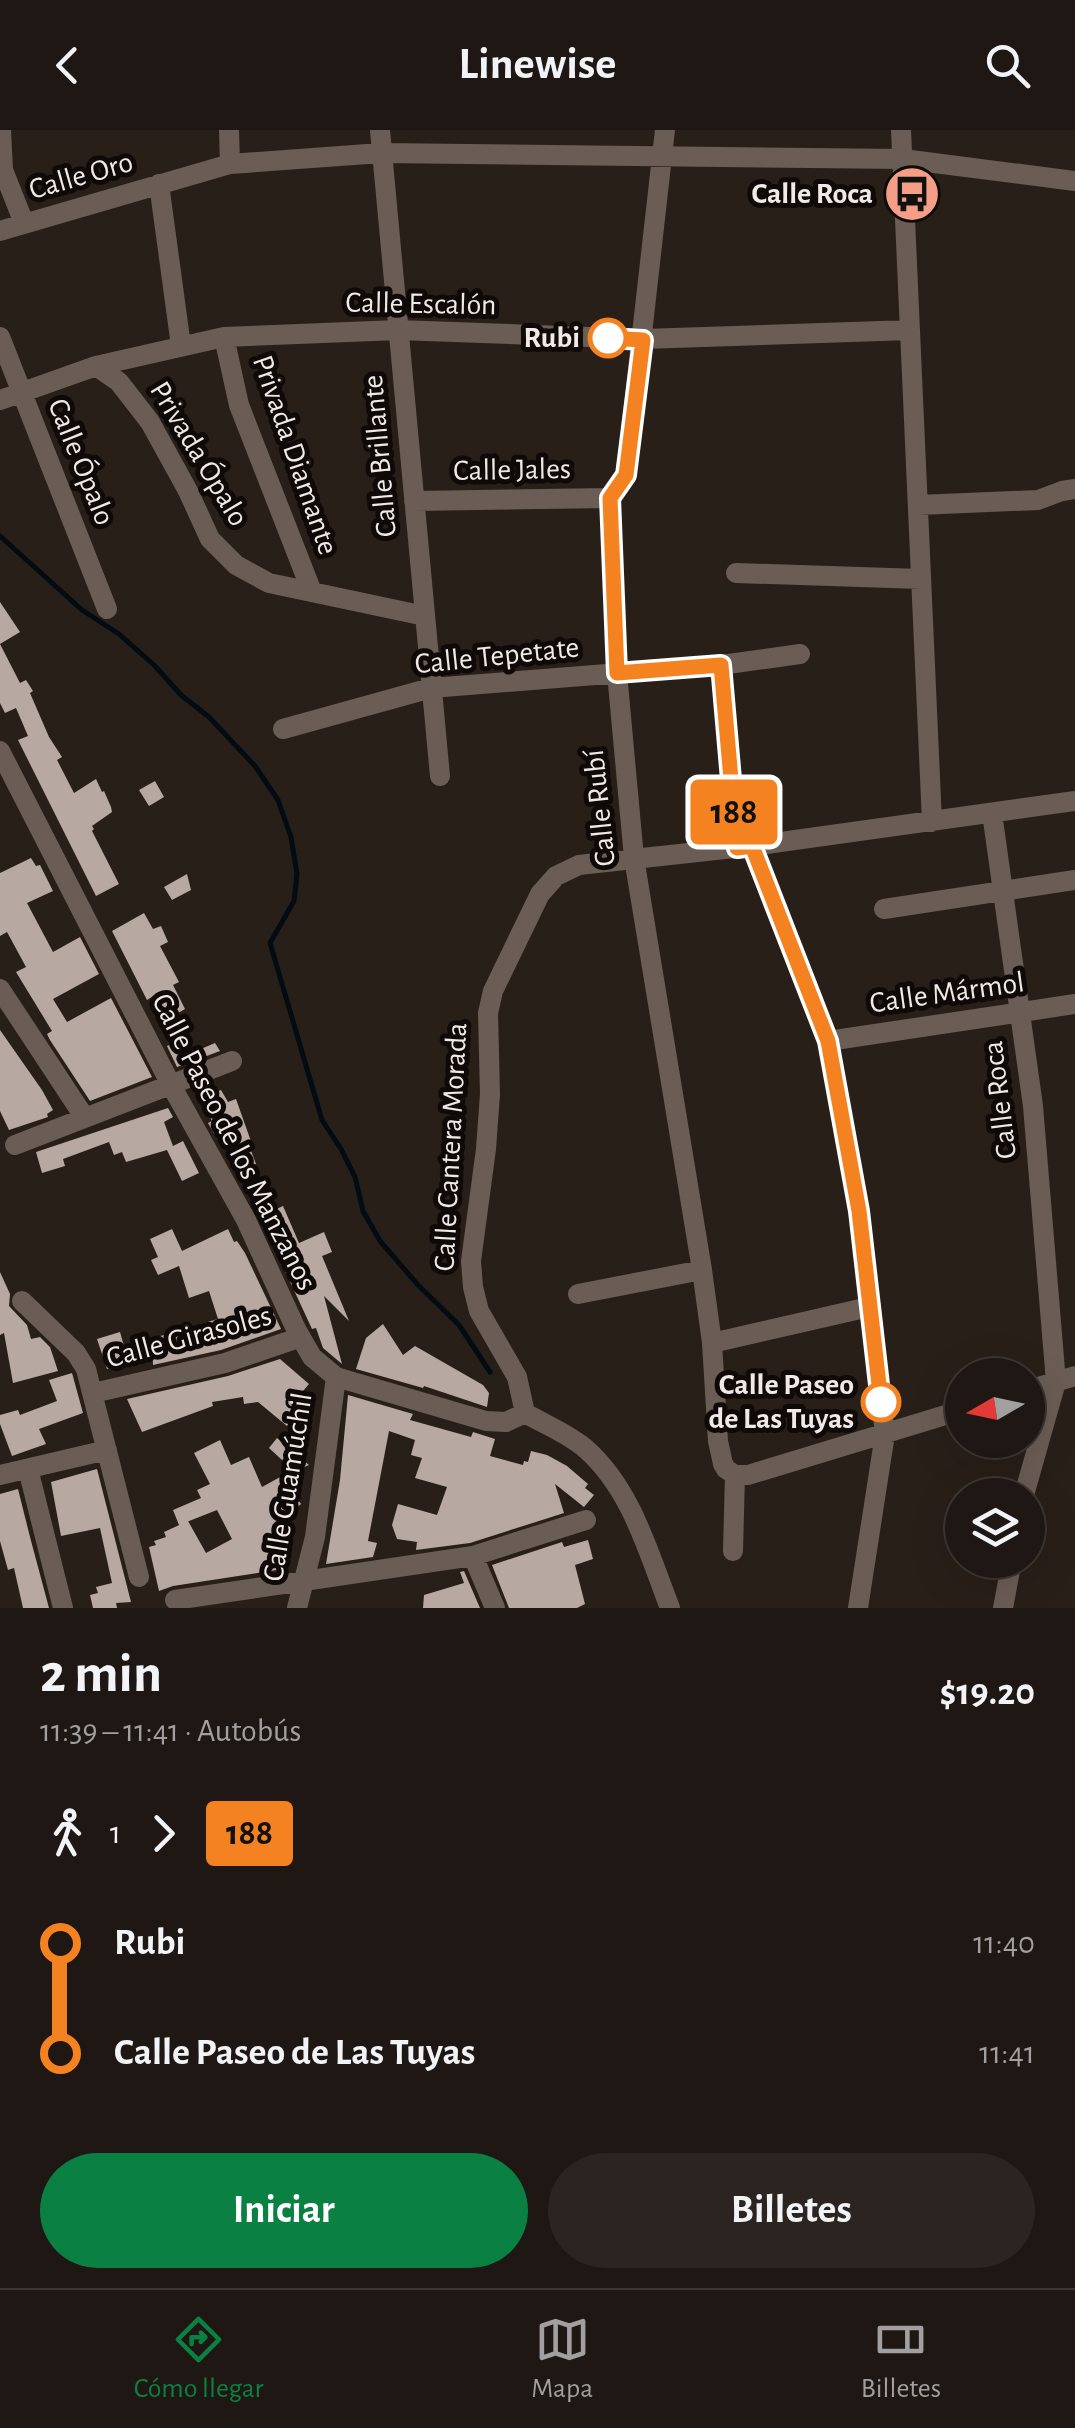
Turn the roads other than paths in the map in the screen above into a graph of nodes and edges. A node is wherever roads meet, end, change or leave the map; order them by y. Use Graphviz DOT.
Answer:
graph roads {
  1 [pos="0,130"];
  2 [pos="230,130"];
  3 [pos="380,130"];
  4 [pos="665,130"];
  5 [pos="901,130"];
  6 [pos="381,154"];
  7 [pos="662,156"];
  8 [pos="902,159"];
  9 [pos="230,164"];
  10 [pos="1075,181"];
  11 [pos="159,184"];
  12 [pos="24,224"];
  13 [pos="0,230"];
  14 [pos="398,330"];
  15 [pos="910,330"];
  16 [pos="0,337"];
  17 [pos="224,337"];
  18 [pos="643,340"];
  19 [pos="180,346"];
  20 [pos="96,366"];
  21 [pos="21,392"];
  22 [pos="0,400"];
  23 [pos="1075,488"];
  24 [pos="610,498"];
  25 [pos="414,502"];
  26 [pos="918,506"];
  27 [pos="736,574"];
  28 [pos="921,579"];
  29 [pos="312,592"];
  30 [pos="106,609"];
  31 [pos="425,616"];
  32 [pos="800,654"];
  33 [pos="721,665"];
  34 [pos="617,673"];
  35 [pos="432,688"];
  36 [pos="284,730"];
  37 [pos="0,752"];
  38 [pos="440,776"];
  39 [pos="1075,801"];
  40 [pos="992,813"];
  41 [pos="932,822"];
  42 [pos="745,847"];
  43 [pos="634,858"];
  44 [pos="1075,880"];
  45 [pos="1003,890"];
  46 [pos="884,908"];
  47 [pos="0,990"];
  48 [pos="1075,1004"];
  49 [pos="1020,1013"];
  50 [pos="828,1041"];
  51 [pos="232,1060"];
  52 [pos="171,1085"];
  53 [pos="84,1118"];
  54 [pos="15,1145"];
  55 [pos="702,1270"];
  56 [pos="578,1294"];
  57 [pos="22,1301"];
  58 [pos="869,1307"];
  59 [pos="301,1338"];
  60 [pos="712,1342"];
  61 [pos="336,1376"];
  62 [pos="1066,1379"];
  63 [pos="92,1393"];
  64 [pos="525,1413"];
  65 [pos="945,1415"];
  66 [pos="885,1434"];
  67 [pos="107,1450"];
  68 [pos="28,1469"];
  69 [pos="0,1475"];
  70 [pos="735,1476"];
  71 [pos="1030,1478"];
  72 [pos="586,1520"];
  73 [pos="734,1552"];
  74 [pos="472,1556"];
  75 [pos="139,1577"];
  76 [pos="1009,1578"];
  77 [pos="304,1582"];
  78 [pos="175,1600"];
  79 [pos="63,1608"];
  80 [pos="297,1608"];
  81 [pos="495,1608"];
  82 [pos="670,1608"];
  83 [pos="858,1608"];
  84 [pos="1003,1608"];
  1 -- 12 [label="street"];
  2 -- 9 [label="street"];
  3 -- 6 [label="street, Calle Brillante"];
  4 -- 7 [label="street, Calle Rubí"];
  5 -- 8 [label="street"];
  6 -- 7 [label="street, Calle Oro"];
  6 -- 9 [label="street, Calle Oro"];
  6 -- 14 [label="street, Calle Brillante"];
  7 -- 8 [label="street, Calle Oro"];
  7 -- 18 [label="street, Calle Rubí"];
  8 -- 10 [label="street, Calle Oro"];
  8 -- 15 [label="street"];
  9 -- 11 [label="street, Calle Oro"];
  11 -- 12 [label="street, Calle Oro"];
  11 -- 19 [label="street"];
  12 -- 13 [label="street, Calle Oro"];
  14 -- 17 [label="street, Calle Escalón"];
  14 -- 18 [label="street, Calle Escalón"];
  14 -- 25 [label="street, Calle Brillante"];
  15 -- 18 [label="street, Calle Escalón"];
  15 -- 26 [label="street"];
  16 -- 21 [label="street, Calle Ópalo"];
  17 -- 19 [label="street, Calle Escalón"];
  17 -- 29 [label="street, Privada Diamante"];
  18 -- 24 [label="street, Calle Rubí"];
  19 -- 20 [label="street, Calle Escalón"];
  20 -- 21 [label="street, Calle Escalón"];
  20 -- 29 [label="street, Privada Ópalo"];
  21 -- 22 [label="street, Calle Escalón"];
  21 -- 30 [label="street, Calle Ópalo"];
  23 -- 26 [label="street"];
  24 -- 25 [label="street, Calle Jales"];
  24 -- 34 [label="street, Calle Rubí"];
  25 -- 31 [label="street, Calle Brillante"];
  26 -- 28 [label="street"];
  27 -- 28 [label="street"];
  28 -- 41 [label="street"];
  29 -- 31 [label="street, Privada Ópalo"];
  31 -- 35 [label="street, Calle Brillante"];
  32 -- 33 [label="street, Calle Tepetate"];
  33 -- 34 [label="street, Calle Tepetate"];
  33 -- 42 [label="street"];
  34 -- 35 [label="street, Calle Tepetate"];
  34 -- 43 [label="street, Calle Rubí"];
  35 -- 36 [label="street, Calle Tepetate"];
  35 -- 38 [label="street, Calle Brillante"];
  37 -- 52 [label="street, Calle Paseo de los Manzanos"];
  39 -- 40 [label="street, Calle Cantera Morada"];
  40 -- 41 [label="street, Calle Cantera Morada"];
  40 -- 45 [label="street, Calle Roca"];
  41 -- 42 [label="street, Calle Cantera Morada"];
  42 -- 43 [label="street, Calle Cantera Morada"];
  42 -- 50 [label="street"];
  43 -- 55 [label="street, Calle Rubí"];
  43 -- 64 [label="street, Calle Cantera Morada"];
  44 -- 45 [label="street"];
  45 -- 46 [label="street"];
  45 -- 49 [label="street, Calle Roca"];
  47 -- 53 [label="street"];
  48 -- 49 [label="street, Calle Mármol"];
  49 -- 50 [label="street, Calle Mármol"];
  49 -- 62 [label="street, Calle Roca"];
  50 -- 58 [label="street"];
  51 -- 52 [label="street"];
  52 -- 53 [label="street"];
  52 -- 59 [label="street, Calle Paseo de los Manzanos"];
  53 -- 54 [label="street"];
  55 -- 56 [label="street"];
  55 -- 60 [label="street, Calle Rubí"];
  57 -- 63 [label="street"];
  58 -- 60 [label="street"];
  58 -- 66 [label="street"];
  59 -- 61 [label="street, Calle Paseo de los Manzanos"];
  59 -- 63 [label="street, Calle Girasoles"];
  60 -- 70 [label="street, Calle Rubí"];
  61 -- 64 [label="street"];
  61 -- 77 [label="street, Calle Guamúchil"];
  62 -- 71 [label="street"];
  63 -- 67 [label="street"];
  64 -- 82 [label="street"];
  65 -- 66 [label="street"];
  66 -- 70 [label="street"];
  66 -- 83 [label="street"];
  67 -- 68 [label="street"];
  67 -- 75 [label="street"];
  68 -- 69 [label="street"];
  68 -- 79 [label="street"];
  70 -- 73 [label="street"];
  72 -- 74 [label="street"];
  74 -- 77 [label="street"];
  74 -- 81 [label="street"];
  76 -- 84 [label="street"];
  77 -- 78 [label="street"];
  77 -- 80 [label="street, Calle Guamúchil"];
}
